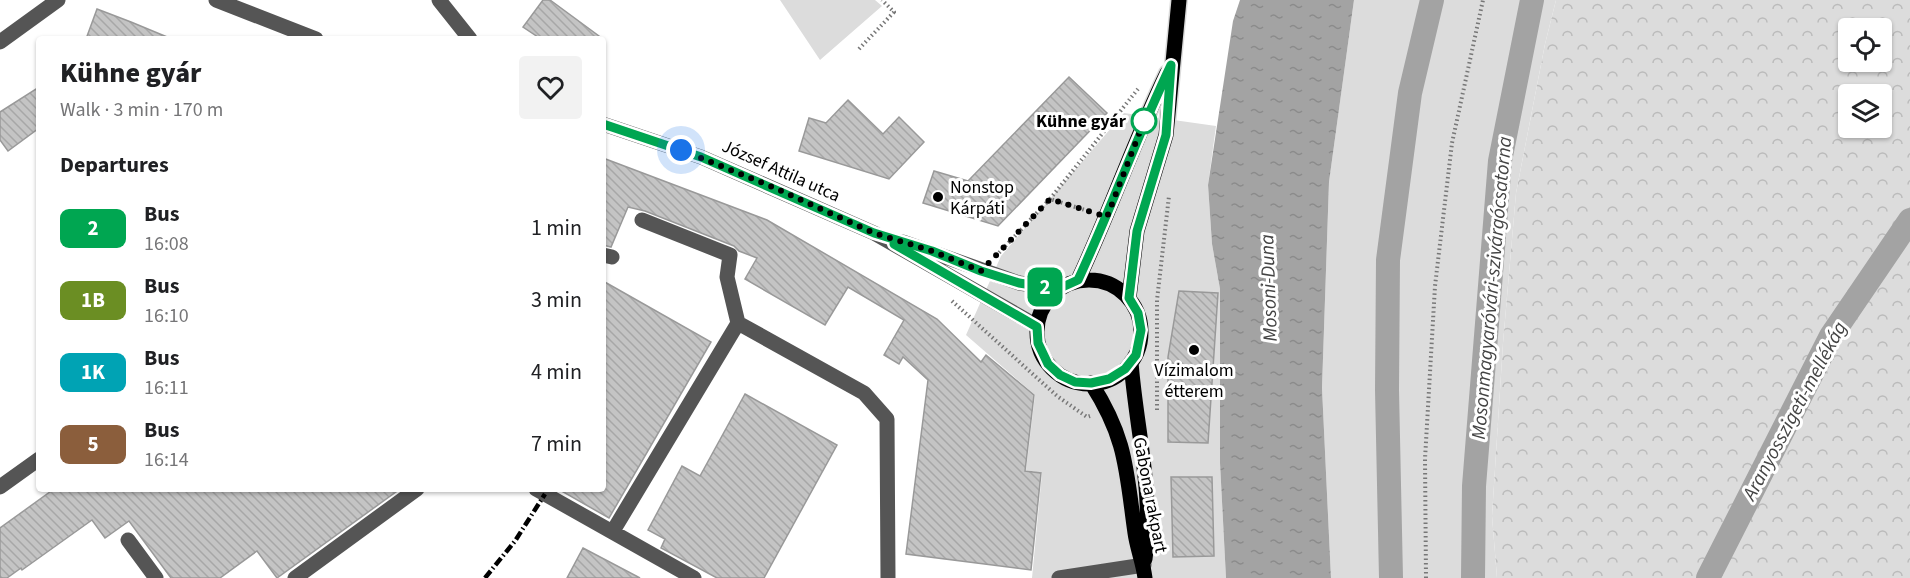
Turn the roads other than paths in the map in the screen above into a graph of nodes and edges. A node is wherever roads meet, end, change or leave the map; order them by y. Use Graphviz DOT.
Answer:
graph roads {
  1 [pos="58,0"];
  2 [pos="216,0"];
  3 [pos="439,0"];
  4 [pos="1179,0"];
  5 [pos="308,36"];
  6 [pos="468,36"];
  7 [pos="0,42"];
  8 [pos="1171,65"];
  9 [pos="606,125"];
  10 [pos="642,220"];
  11 [pos="874,233"];
  12 [pos="1078,280"];
  13 [pos="1058,289"];
  14 [pos="1129,298"];
  15 [pos="738,324"];
  16 [pos="1037,327"];
  17 [pos="1131,362"];
  18 [pos="1091,383"];
  19 [pos="36,461"];
  20 [pos="0,487"];
  21 [pos="413,492"];
  22 [pos="542,492"];
  23 [pos="613,531"];
  24 [pos="128,540"];
  25 [pos="1144,572"];
  26 [pos="156,578"];
  27 [pos="295,578"];
  28 [pos="694,578"];
  29 [pos="888,578"];
  30 [pos="1059,578"];
  1 -- 7 [label="street"];
  2 -- 5 [label="street"];
  3 -- 6 [label="street"];
  4 -- 8 [label="main road"];
  8 -- 12 [label="main road"];
  8 -- 14 [label="main road"];
  9 -- 11 [label="street, József Attila utca"];
  10 -- 15 [label="street"];
  11 -- 13 [label="street, József Attila utca"];
  11 -- 16 [label="street, József Attila utca"];
  12 -- 13 [label="main road"];
  12 -- 14 [label="main road"];
  13 -- 16 [label="main road"];
  14 -- 17 [label="main road"];
  15 -- 23 [label="street"];
  15 -- 29 [label="street"];
  16 -- 18 [label="main road"];
  17 -- 18 [label="main road"];
  17 -- 25 [label="main road, Gabona rakpart"];
  18 -- 25 [label="main road, Gabona rakpart"];
  19 -- 20 [label="street"];
  21 -- 27 [label="street"];
  22 -- 23 [label="street"];
  23 -- 28 [label="street"];
  24 -- 26 [label="street"];
  25 -- 30 [label="street"];
}
